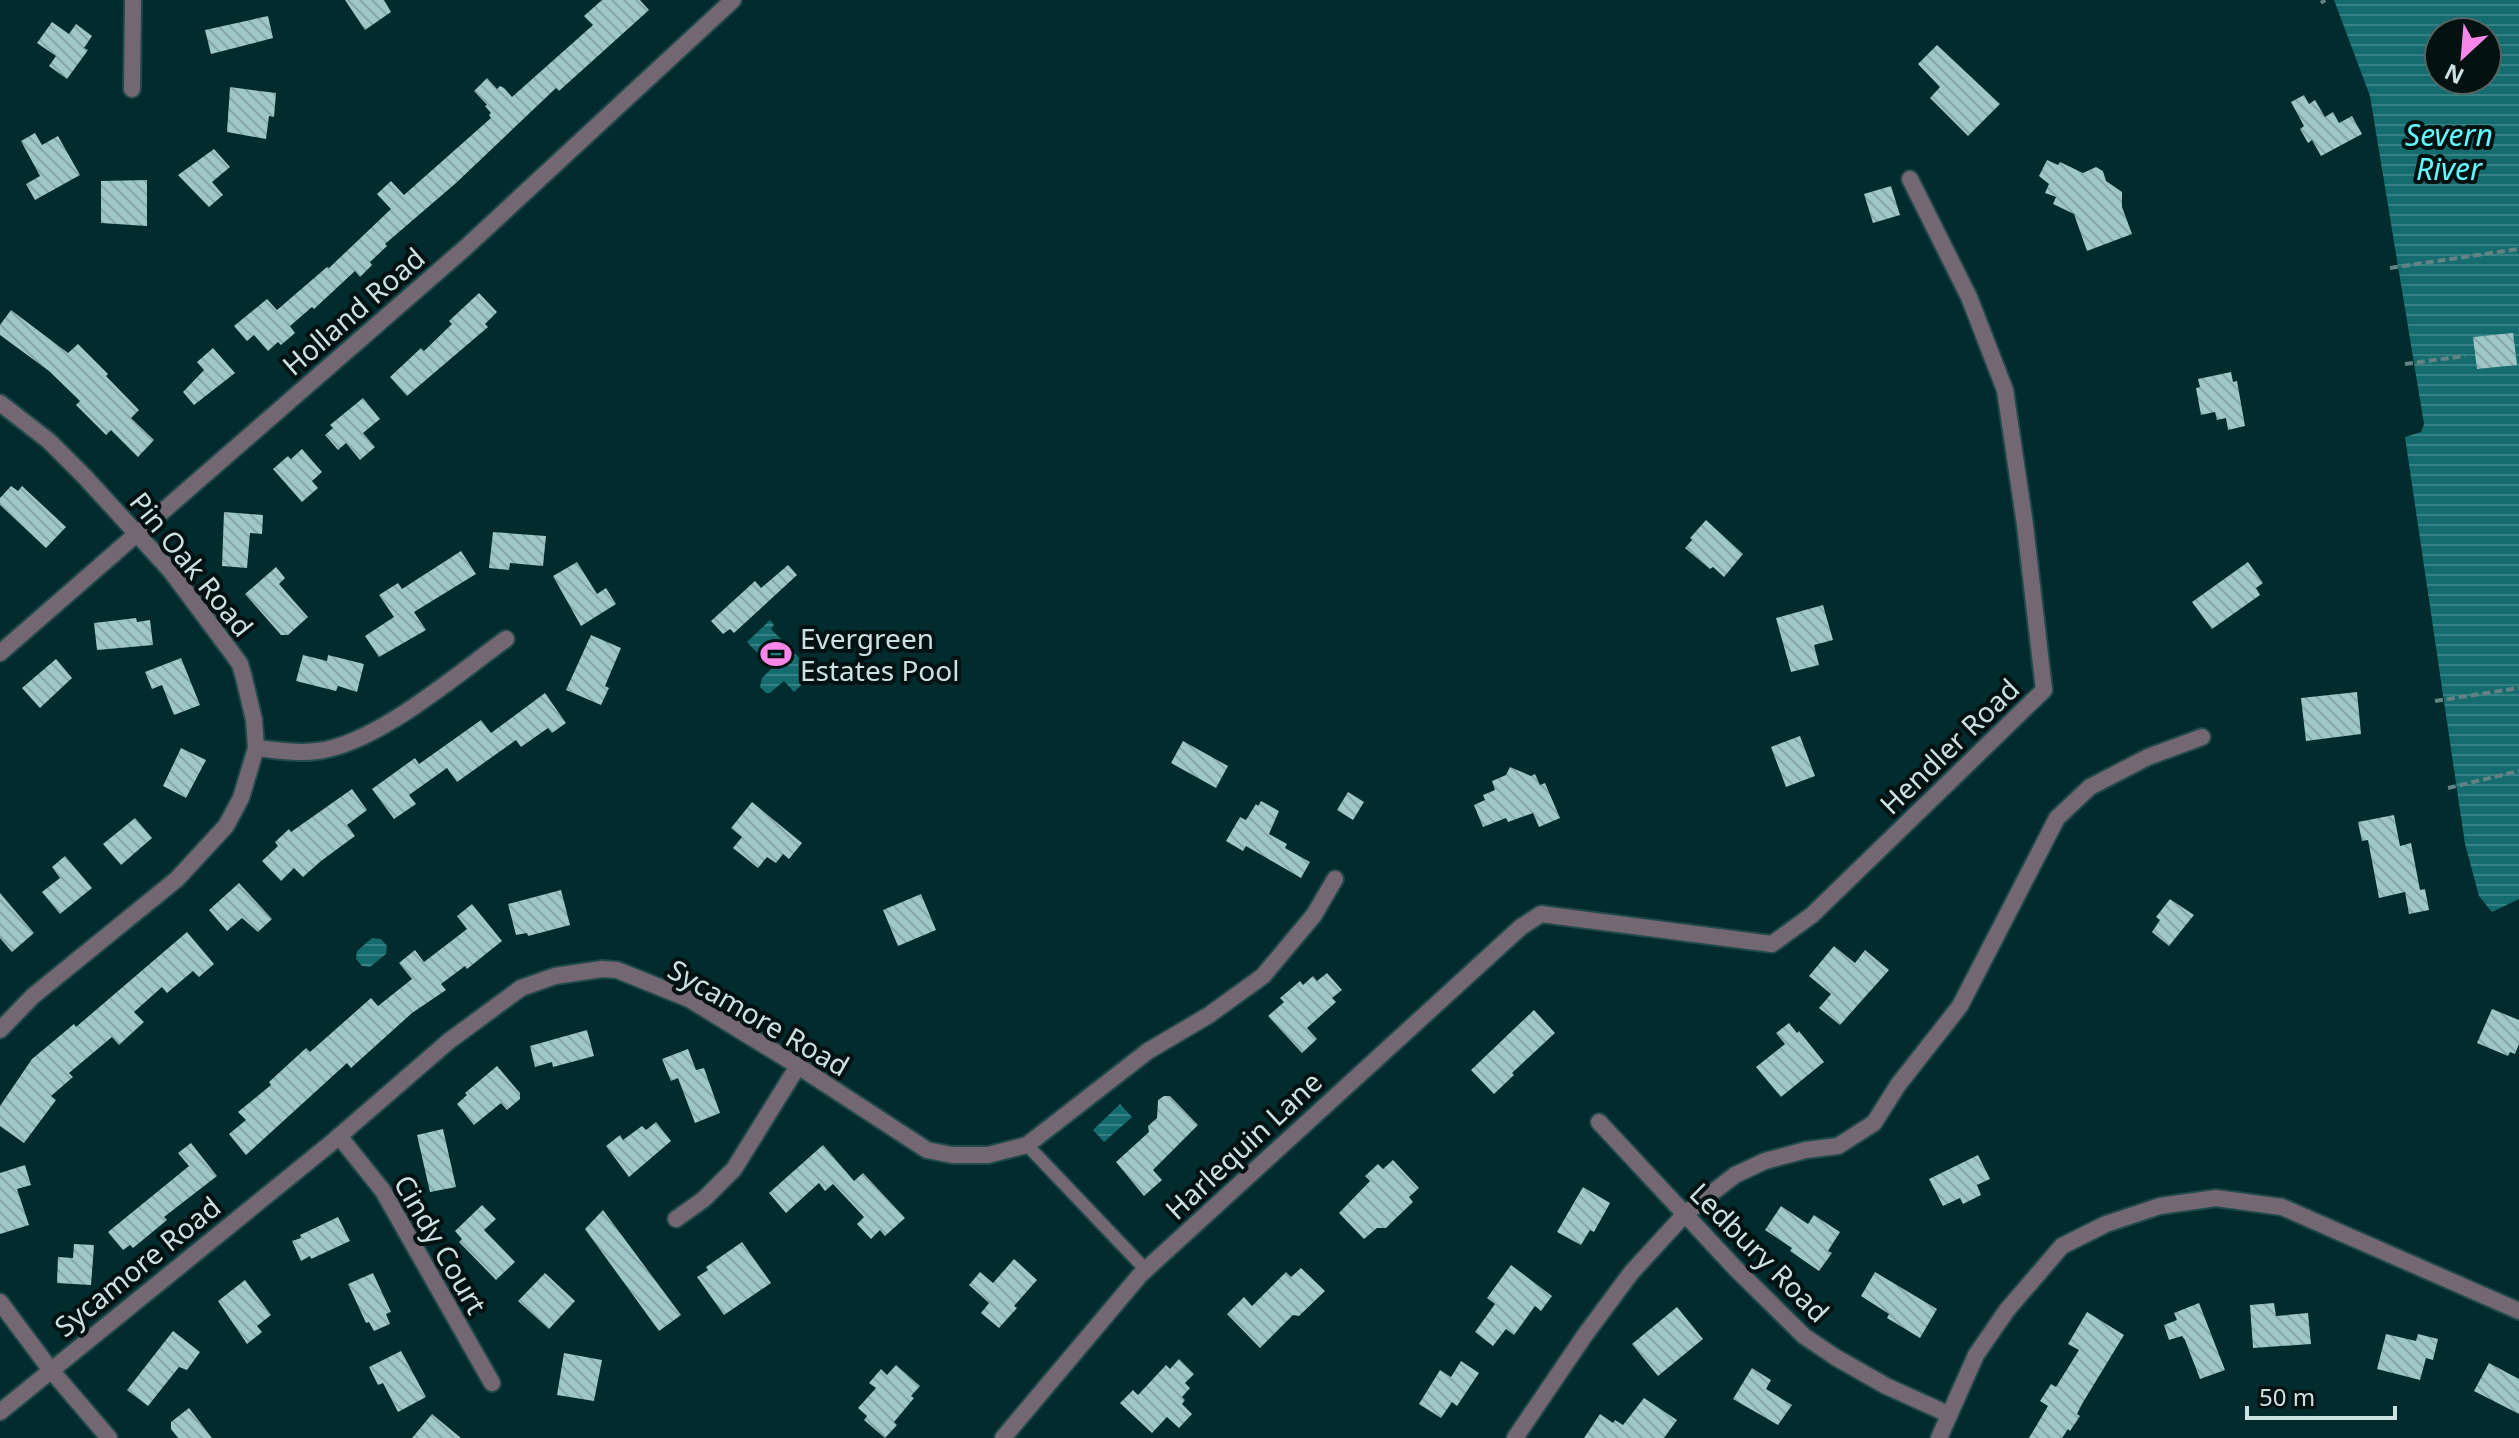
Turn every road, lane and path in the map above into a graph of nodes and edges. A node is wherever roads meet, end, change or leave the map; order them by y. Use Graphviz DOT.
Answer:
graph roads {
  1 [pos="133,0"];
  2 [pos="733,0"];
  3 [pos="132,89"];
  4 [pos="1910,179"];
  5 [pos="2519,249"];
  6 [pos="2390,268"];
  7 [pos="2465,356"];
  8 [pos="2405,364"];
  9 [pos="0,403"];
  10 [pos="136,533"];
  11 [pos="506,639"];
  12 [pos="0,653"];
  13 [pos="2519,688"];
  14 [pos="2435,701"];
  15 [pos="2202,737"];
  16 [pos="256,748"];
  17 [pos="2519,771"];
  18 [pos="2448,788"];
  19 [pos="1335,879"];
  20 [pos="1541,914"];
  21 [pos="0,1030"];
  22 [pos="798,1066"];
  23 [pos="1599,1122"];
  24 [pos="339,1136"];
  25 [pos="1027,1145"];
  26 [pos="1685,1214"];
  27 [pos="676,1219"];
  28 [pos="1146,1270"];
  29 [pos="0,1302"];
  30 [pos="2519,1311"];
  31 [pos="50,1369"];
  32 [pos="492,1383"];
  33 [pos="0,1412"];
  34 [pos="1948,1414"];
  35 [pos="109,1438"];
  36 [pos="1003,1438"];
  37 [pos="1515,1438"];
  38 [pos="1939,1438"];
  1 -- 3 [label="street"];
  2 -- 10 [label="street, Holland Road"];
  4 -- 20 [label="street, Hendler Road"];
  5 -- 6 [label="path"];
  7 -- 8 [label="path"];
  9 -- 10 [label="street, Pin Oak Road"];
  10 -- 12 [label="street, Holland Road"];
  10 -- 16 [label="street, Pin Oak Road"];
  11 -- 16 [label="street"];
  13 -- 14 [label="path"];
  15 -- 26 [label="street"];
  16 -- 21 [label="street, Pin Oak Road"];
  17 -- 18 [label="path"];
  19 -- 25 [label="street, Sycamore Road"];
  20 -- 28 [label="street, Harlequin Lane"];
  22 -- 24 [label="street, Sycamore Road"];
  22 -- 25 [label="street, Sycamore Road"];
  22 -- 27 [label="street"];
  23 -- 26 [label="street, Ledbury Road"];
  24 -- 31 [label="street, Sycamore Road"];
  24 -- 32 [label="street, Cindy Court"];
  25 -- 28 [label="lane"];
  26 -- 34 [label="street, Ledbury Road"];
  26 -- 37 [label="street"];
  28 -- 36 [label="street, Harlequin Lane"];
  29 -- 31 [label="street"];
  30 -- 34 [label="street"];
  31 -- 33 [label="street, Sycamore Road"];
  31 -- 35 [label="street"];
  34 -- 38 [label="street"];
}
